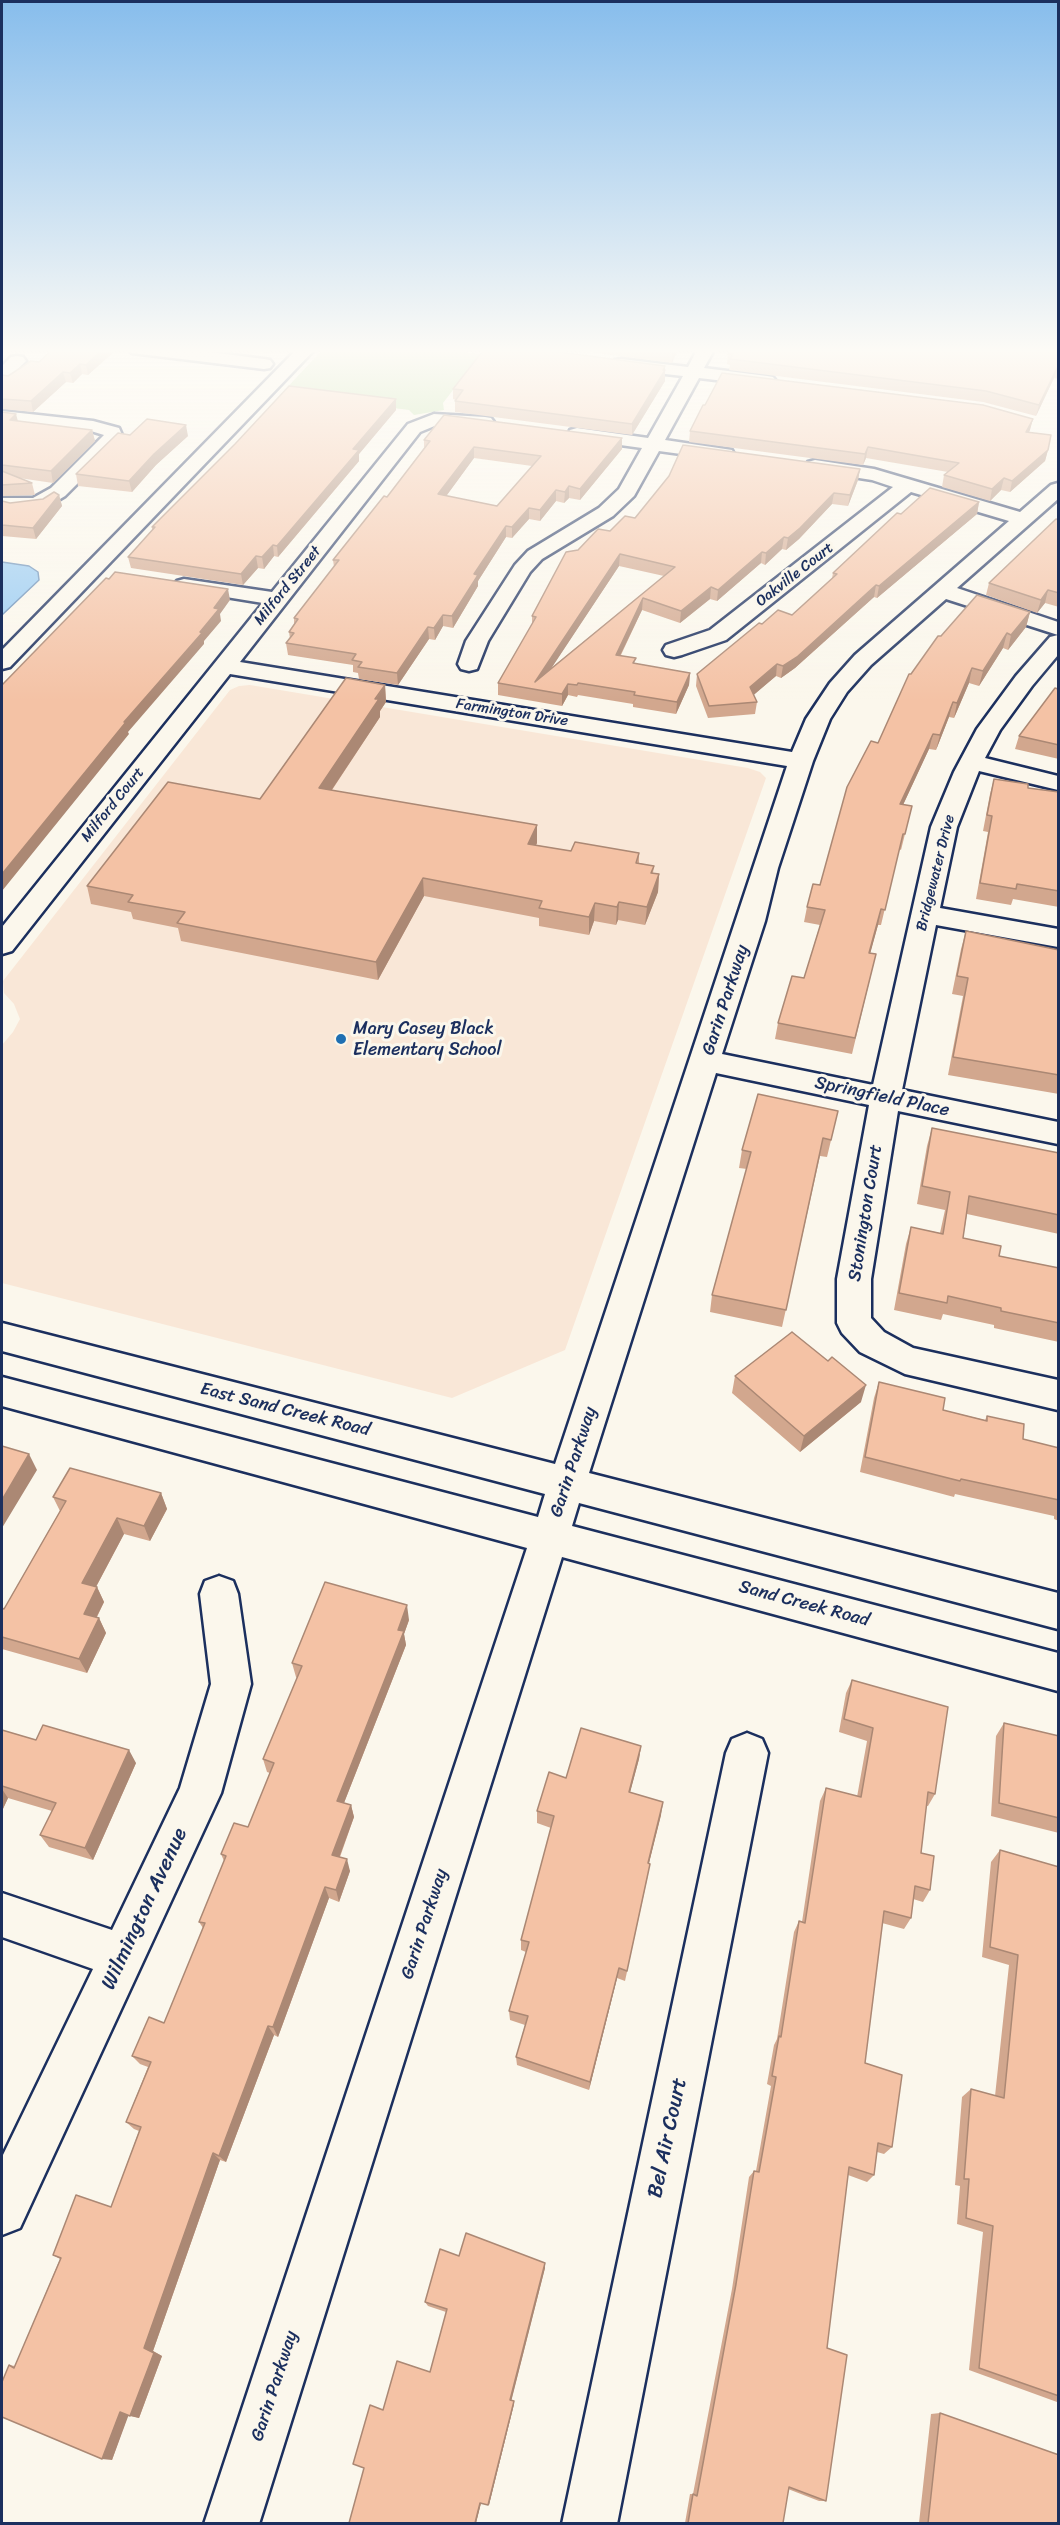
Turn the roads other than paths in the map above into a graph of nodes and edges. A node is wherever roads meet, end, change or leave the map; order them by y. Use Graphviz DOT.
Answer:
graph roads {
  1 [pos="85,466"];
  2 [pos="193,466"];
  3 [pos="384,466"];
  4 [pos="642,466"];
  5 [pos="813,466"];
  6 [pos="908,485"];
  7 [pos="1059,489"];
  8 [pos="2,504"];
  9 [pos="1022,519"];
  10 [pos="91,571"];
  11 [pos="118,575"];
  12 [pos="163,582"];
  13 [pos="941,591"];
  14 [pos="277,599"];
  15 [pos="1059,629"];
  16 [pos="1059,642"];
  17 [pos="674,650"];
  18 [pos="2,662"];
  19 [pos="469,664"];
  20 [pos="224,666"];
  21 [pos="801,761"];
  22 [pos="971,762"];
  23 [pos="1059,783"];
  24 [pos="925,914"];
  25 [pos="1059,938"];
  26 [pos="2,945"];
  27 [pos="706,1060"];
  28 [pos="885,1098"];
  29 [pos="1059,1133"];
  30 [pos="2,1337"];
  31 [pos="2,1391"];
  32 [pos="1059,1395"];
  33 [pos="568,1482"];
  34 [pos="550,1536"];
  35 [pos="219,1594"];
  36 [pos="1059,1611"];
  37 [pos="1059,1672"];
  38 [pos="747,1753"];
  39 [pos="2,1915"];
  40 [pos="122,1956"];
  41 [pos="2,2210"];
  42 [pos="231,2523"];
  43 [pos="589,2523"];
  1 -- 8 [label="street"];
  2 -- 10 [label="street"];
  3 -- 14 [label="street, Milford Street"];
  4 -- 19 [label="street"];
  5 -- 6 [label="street"];
  6 -- 9 [label="street"];
  6 -- 17 [label="street, Oakville Court"];
  7 -- 9 [label="street, Garin Parkway"];
  9 -- 13 [label="street, Garin Parkway"];
  10 -- 11 [label="street"];
  10 -- 18 [label="street"];
  12 -- 14 [label="street"];
  13 -- 15 [label="street"];
  13 -- 21 [label="street, Garin Parkway"];
  14 -- 20 [label="street, Milford Street"];
  16 -- 22 [label="street, Bridgewater Drive"];
  20 -- 21 [label="street, Farmington Drive"];
  20 -- 26 [label="street, Milford Court"];
  21 -- 27 [label="street, Garin Parkway"];
  22 -- 23 [label="street"];
  22 -- 24 [label="street, Bridgewater Drive"];
  24 -- 25 [label="street"];
  24 -- 28 [label="street, Bridgewater Drive"];
  27 -- 28 [label="street, Springfield Place"];
  27 -- 33 [label="street, Garin Parkway"];
  28 -- 29 [label="street, Springfield Place"];
  28 -- 32 [label="street, Stonington Court"];
  30 -- 33 [label="street, East Sand Creek Road"];
  31 -- 34 [label="street"];
  33 -- 34 [label="street, Garin Parkway"];
  33 -- 36 [label="street"];
  34 -- 37 [label="street, Sand Creek Road"];
  34 -- 42 [label="street, Garin Parkway"];
  35 -- 40 [label="street, Wilmington Avenue"];
  38 -- 43 [label="street, Bel Air Court"];
  39 -- 40 [label="street"];
  40 -- 41 [label="street, Wilmington Avenue"];
}
